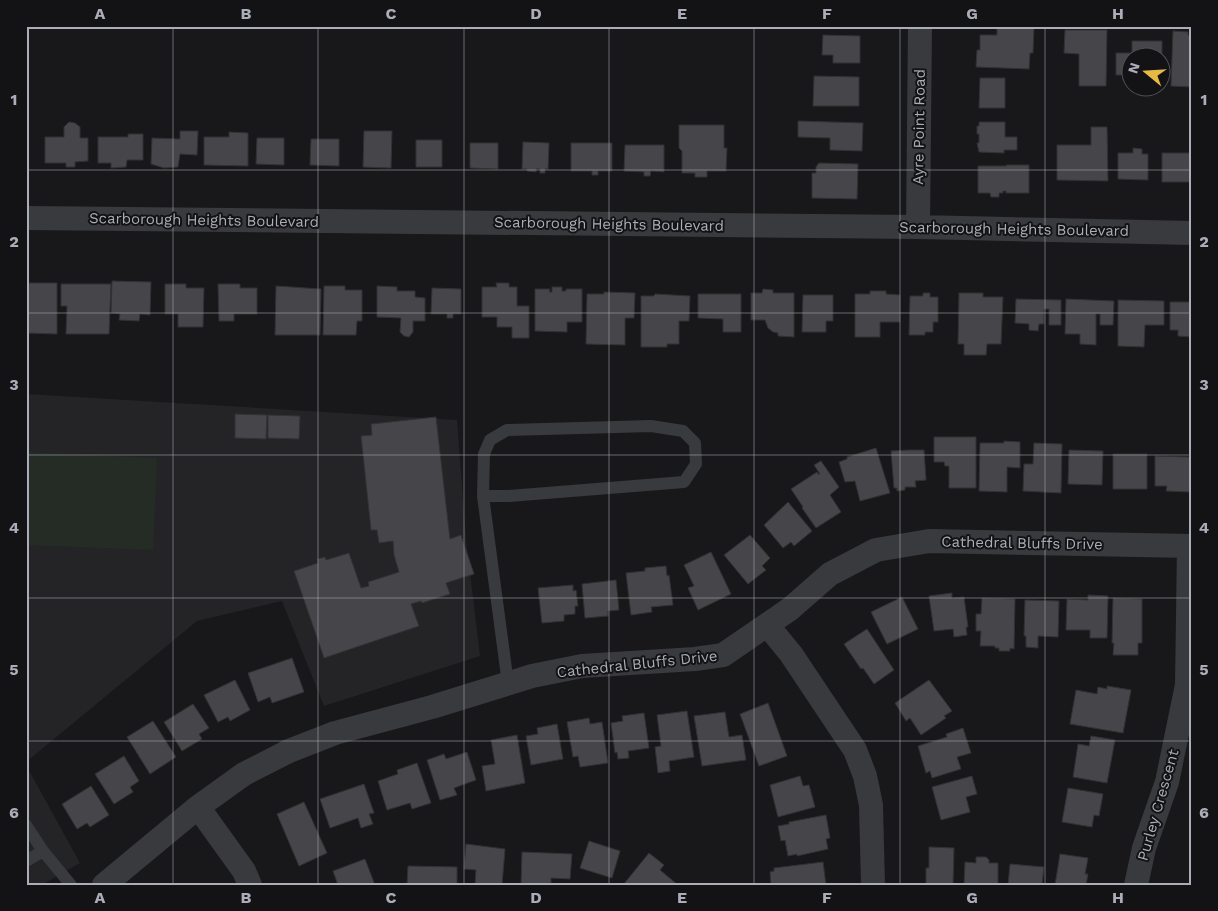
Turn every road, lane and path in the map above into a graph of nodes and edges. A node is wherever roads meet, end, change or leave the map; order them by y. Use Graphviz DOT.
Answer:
graph roads {
  1 [pos="920,26"];
  2 [pos="26,218"];
  3 [pos="918,227"];
  4 [pos="1192,233"];
  5 [pos="483,496"];
  6 [pos="1190,546"];
  7 [pos="768,626"];
  8 [pos="508,684"];
  9 [pos="198,807"];
  10 [pos="26,825"];
  11 [pos="43,851"];
  12 [pos="26,861"];
  13 [pos="71,885"];
  14 [pos="104,885"];
  15 [pos="250,885"];
  16 [pos="873,885"];
  17 [pos="1136,885"];
  1 -- 3 [label="street, Ayre Point Road"];
  2 -- 3 [label="street, Scarborough Heights Boulevard"];
  3 -- 4 [label="street, Scarborough Heights Boulevard"];
  5 -- 5 [label="lane"];
  5 -- 8 [label="lane"];
  6 -- 7 [label="street, Cathedral Bluffs Drive"];
  6 -- 17 [label="street, Purley Crescent"];
  7 -- 8 [label="street, Cathedral Bluffs Drive"];
  7 -- 16 [label="street"];
  8 -- 9 [label="street, Cathedral Bluffs Drive"];
  9 -- 14 [label="street, Cathedral Bluffs Drive"];
  9 -- 15 [label="street"];
  10 -- 11 [label="lane"];
  11 -- 12 [label="lane"];
  11 -- 13 [label="lane"];
}
